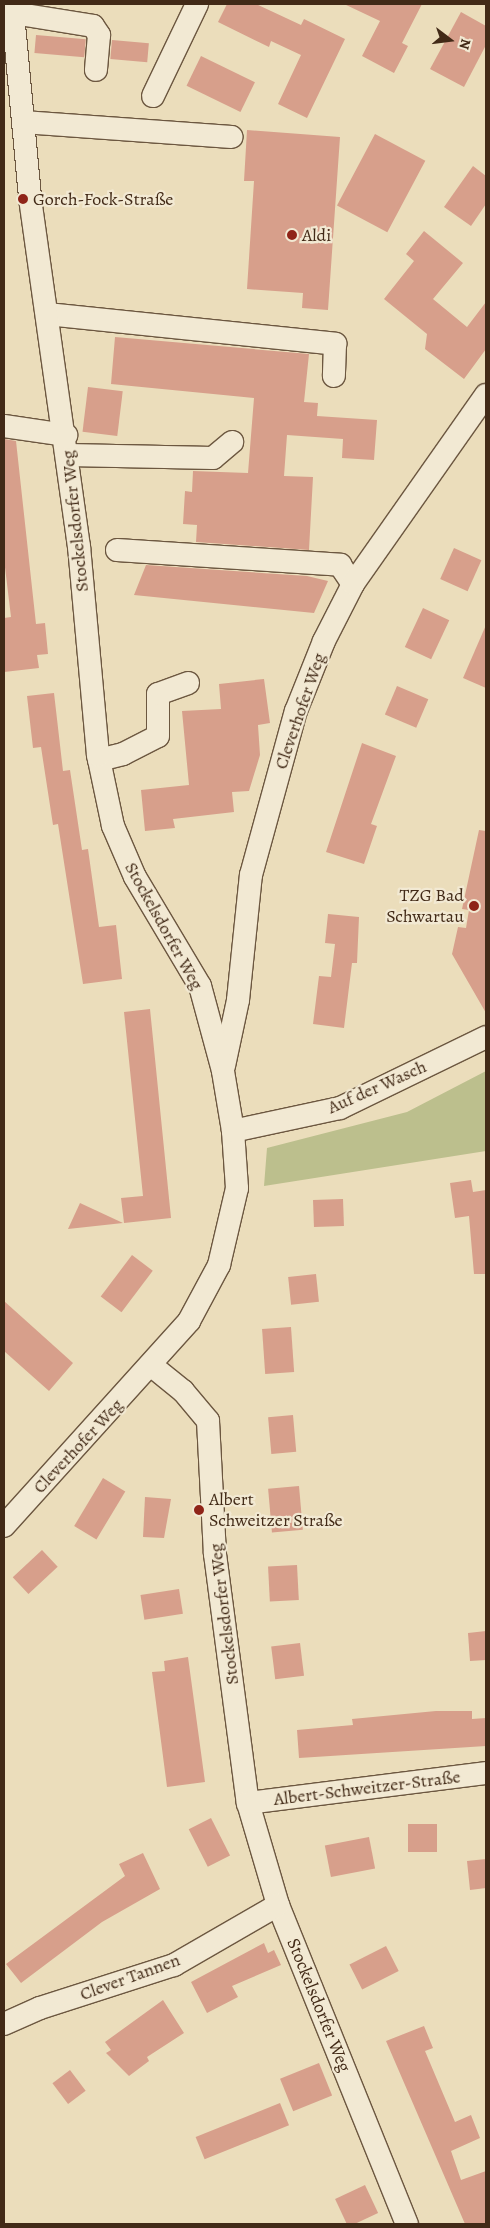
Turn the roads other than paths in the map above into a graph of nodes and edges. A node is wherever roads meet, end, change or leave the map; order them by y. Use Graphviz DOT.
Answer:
graph roads {
  1 [pos="197,4"];
  2 [pos="12,8"];
  3 [pos="96,70"];
  4 [pos="153,96"];
  5 [pos="23,122"];
  6 [pos="231,138"];
  7 [pos="47,314"];
  8 [pos="334,376"];
  9 [pos="486,395"];
  10 [pos="4,426"];
  11 [pos="232,442"];
  12 [pos="67,445"];
  13 [pos="117,550"];
  14 [pos="353,584"];
  15 [pos="188,683"];
  16 [pos="99,760"];
  17 [pos="486,1037"];
  18 [pos="223,1071"];
  19 [pos="233,1131"];
  20 [pos="152,1366"];
  21 [pos="4,1526"];
  22 [pos="486,1773"];
  23 [pos="248,1803"];
  24 [pos="278,1905"];
  25 [pos="4,2024"];
  26 [pos="407,2224"];
  1 -- 4 [label="street"];
  2 -- 3 [label="street"];
  2 -- 5 [label="street, Stockelsdorfer Weg"];
  5 -- 6 [label="street"];
  5 -- 7 [label="street, Stockelsdorfer Weg"];
  7 -- 8 [label="street"];
  7 -- 12 [label="street, Stockelsdorfer Weg"];
  9 -- 14 [label="street, Cleverhofer Weg"];
  10 -- 12 [label="street"];
  11 -- 12 [label="street"];
  12 -- 16 [label="street, Stockelsdorfer Weg"];
  13 -- 14 [label="street"];
  14 -- 18 [label="street, Cleverhofer Weg"];
  15 -- 16 [label="street"];
  16 -- 18 [label="street, Stockelsdorfer Weg"];
  17 -- 19 [label="street, Auf der Wasch"];
  18 -- 19 [label="street, Stockelsdorfer Weg"];
  19 -- 20 [label="street, Stockelsdorfer Weg"];
  20 -- 21 [label="street, Cleverhofer Weg"];
  20 -- 23 [label="street, Stockelsdorfer Weg"];
  22 -- 23 [label="street, Albert-Schweitzer-Straße"];
  23 -- 24 [label="street, Stockelsdorfer Weg"];
  24 -- 25 [label="street, Clever Tannen"];
  24 -- 26 [label="street, Stockelsdorfer Weg"];
}
